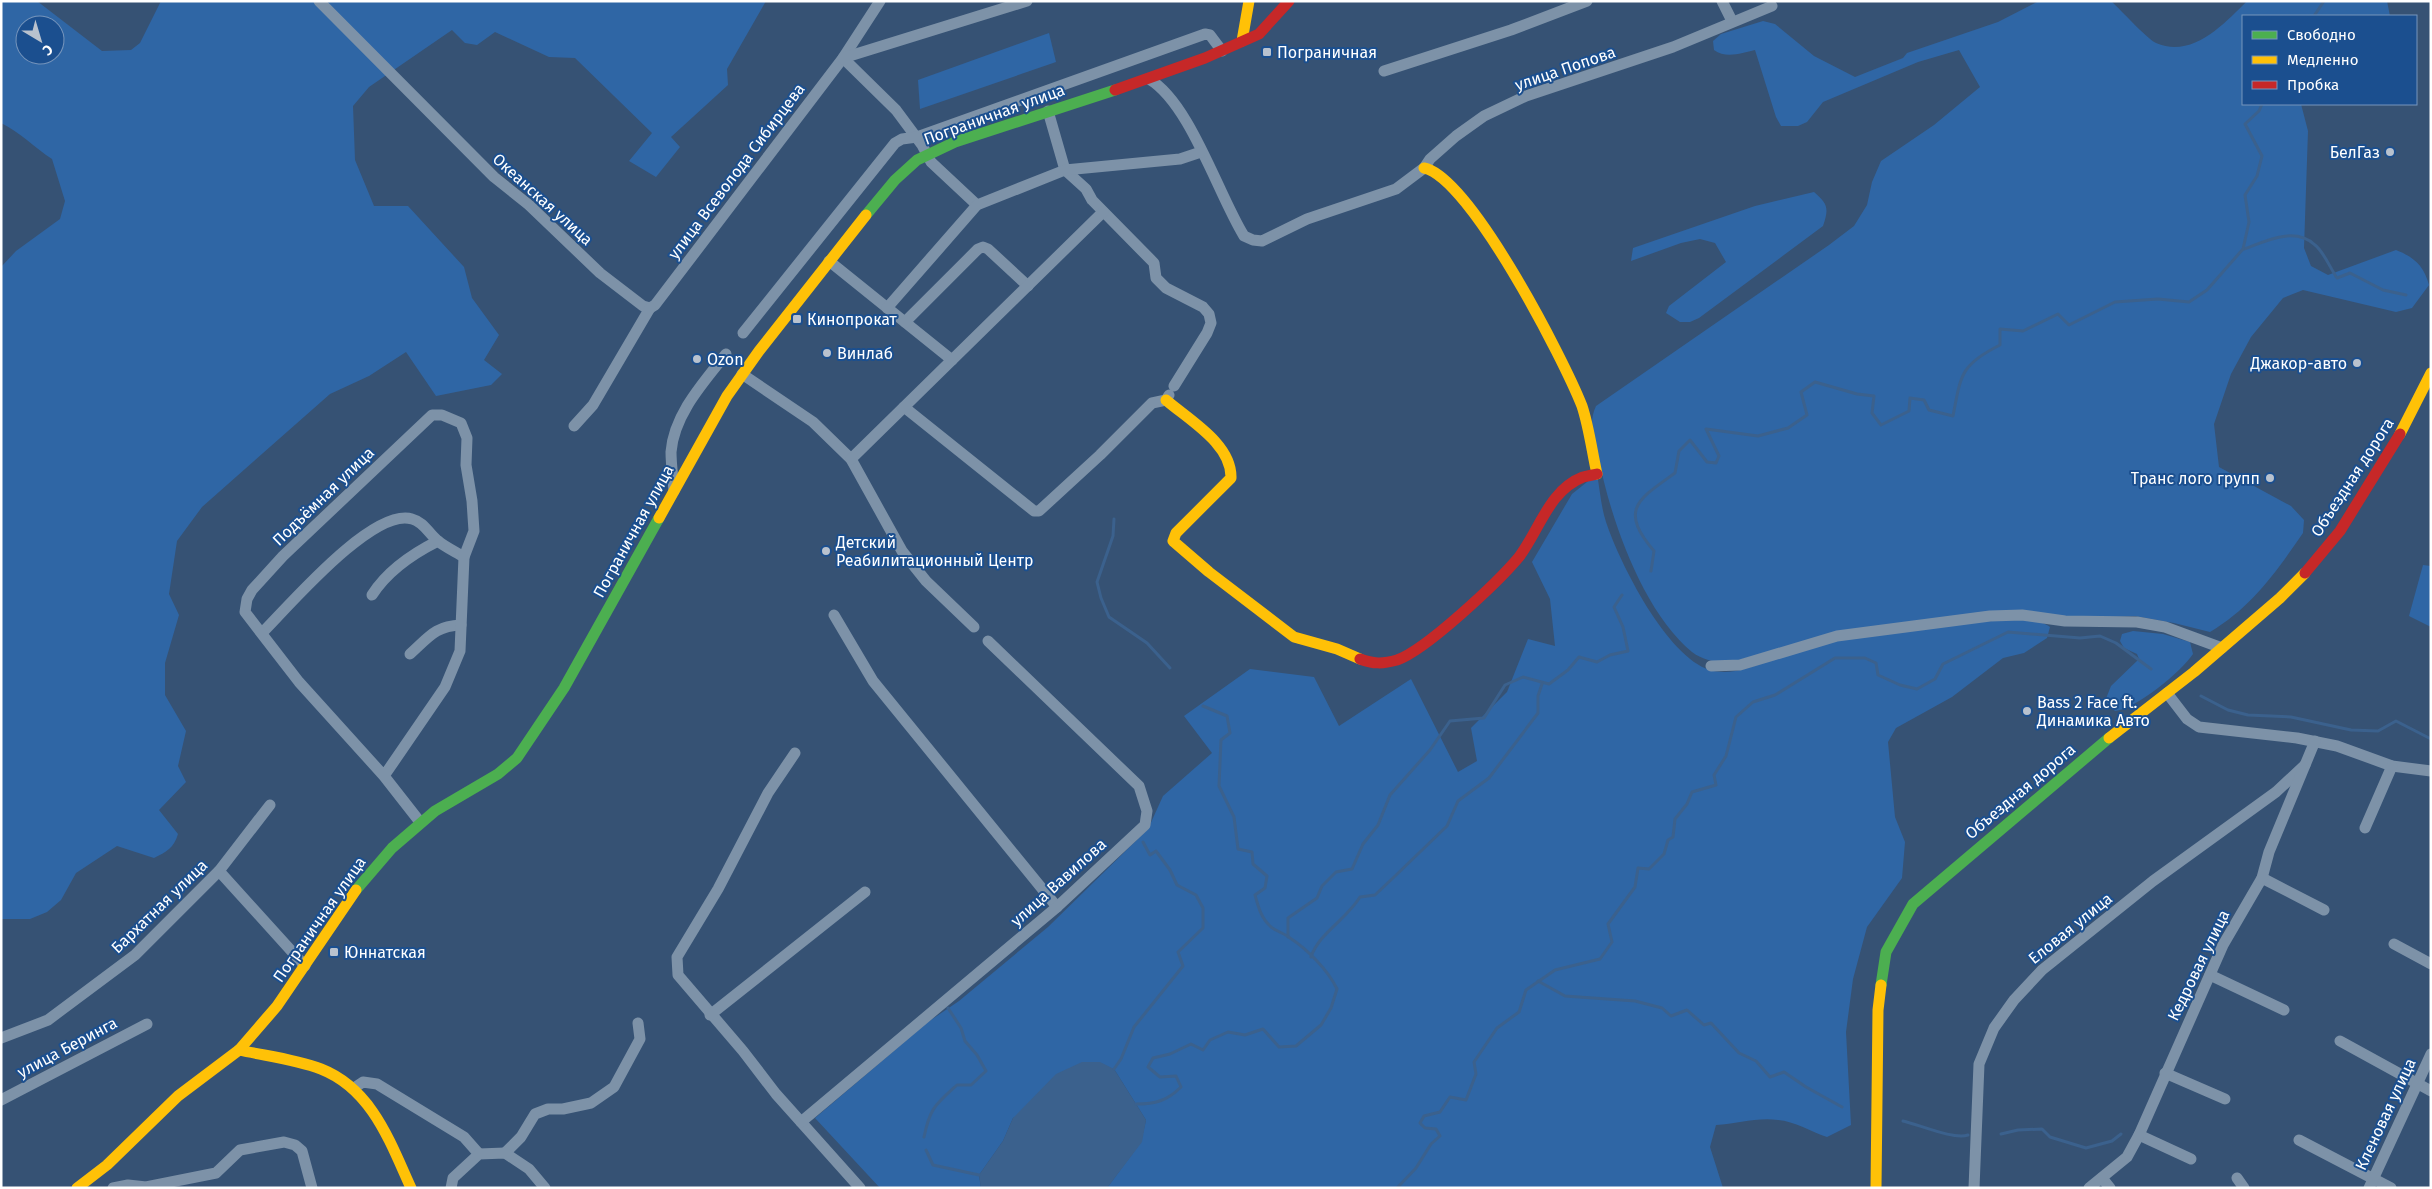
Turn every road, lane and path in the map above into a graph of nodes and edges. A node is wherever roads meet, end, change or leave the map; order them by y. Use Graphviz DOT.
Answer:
graph roads {
  1 [pos="319,1"];
  2 [pos="880,1"];
  3 [pos="1027,1"];
  4 [pos="1249,1"];
  5 [pos="1289,1"];
  6 [pos="1587,1"];
  7 [pos="1722,1"];
  8 [pos="1772,6"];
  9 [pos="1732,21"];
  10 [pos="1242,41"];
  11 [pos="1222,51"];
  12 [pos="843,58"];
  13 [pos="1384,71"];
  14 [pos="1149,80"];
  15 [pos="1048,111"];
  16 [pos="917,137"];
  17 [pos="1201,152"];
  18 [pos="927,154"];
  19 [pos="1424,168"];
  20 [pos="1065,170"];
  21 [pos="977,205"];
  22 [pos="1103,212"];
  23 [pos="829,261"];
  24 [pos="1028,286"];
  25 [pos="653,306"];
  26 [pos="886,308"];
  27 [pos="905,322"];
  28 [pos="743,333"];
  29 [pos="726,354"];
  30 [pos="952,360"];
  31 [pos="2431,373"];
  32 [pos="742,374"];
  33 [pos="1170,394"];
  34 [pos="904,406"];
  35 [pos="574,426"];
  36 [pos="851,459"];
  37 [pos="674,491"];
  38 [pos="438,541"];
  39 [pos="464,557"];
  40 [pos="372,595"];
  41 [pos="834,615"];
  42 [pos="461,625"];
  43 [pos="974,627"];
  44 [pos="262,633"];
  45 [pos="988,641"];
  46 [pos="2222,648"];
  47 [pos="410,654"];
  48 [pos="1711,666"];
  49 [pos="2167,693"];
  50 [pos="2315,741"];
  51 [pos="795,753"];
  52 [pos="2305,765"];
  53 [pos="2392,766"];
  54 [pos="2431,771"];
  55 [pos="384,776"];
  56 [pos="270,806"];
  57 [pos="420,822"];
  58 [pos="2365,828"];
  59 [pos="219,871"];
  60 [pos="2262,878"];
  61 [pos="865,892"];
  62 [pos="1057,908"];
  63 [pos="2324,910"];
  64 [pos="2394,944"];
  65 [pos="2431,964"];
  66 [pos="305,966"];
  67 [pos="2210,975"];
  68 [pos="2284,1010"];
  69 [pos="710,1015"];
  70 [pos="638,1023"];
  71 [pos="147,1024"];
  72 [pos="1,1038"];
  73 [pos="2340,1041"];
  74 [pos="240,1050"];
  75 [pos="2431,1054"];
  76 [pos="2165,1073"];
  77 [pos="2417,1084"];
  78 [pos="354,1088"];
  79 [pos="2431,1091"];
  80 [pos="2225,1099"];
  81 [pos="1,1100"];
  82 [pos="801,1122"];
  83 [pos="2139,1135"];
  84 [pos="2299,1140"];
  85 [pos="505,1153"];
  86 [pos="479,1154"];
  87 [pos="2191,1159"];
  88 [pos="2102,1178"];
  89 [pos="2237,1178"];
  90 [pos="2372,1183"];
  91 [pos="83,1186"];
  92 [pos="113,1188"];
  93 [pos="312,1188"];
  94 [pos="412,1188"];
  95 [pos="451,1188"];
  96 [pos="545,1188"];
  97 [pos="860,1188"];
  98 [pos="1876,1188"];
  99 [pos="1974,1188"];
  100 [pos="2089,1188"];
  101 [pos="2110,1188"];
  102 [pos="2244,1188"];
  103 [pos="2391,1188"];
  1 -- 25 [label="street, Океанская улица"];
  2 -- 12 [label="street, улица Всеволода Сибирцева"];
  3 -- 12 [label="street"];
  4 -- 10 [label="main road"];
  5 -- 10 [label="main road, Пограничная улица"];
  6 -- 13 [label="street"];
  7 -- 9 [label="street"];
  8 -- 9 [label="street, улица Попова"];
  9 -- 19 [label="street, улица Попова"];
  10 -- 11 [label="main road, Пограничная улица"];
  11 -- 14 [label="main road, Пограничная улица"];
  11 -- 16 [label="street"];
  12 -- 16 [label="street"];
  12 -- 25 [label="street, улица Всеволода Сибирцева"];
  14 -- 15 [label="main road, Пограничная улица"];
  14 -- 17 [label="street, улица Попова"];
  15 -- 18 [label="main road, Пограничная улица"];
  15 -- 20 [label="street"];
  16 -- 18 [label="street"];
  16 -- 28 [label="street"];
  17 -- 19 [label="street, улица Попова"];
  17 -- 20 [label="street"];
  18 -- 21 [label="street"];
  18 -- 23 [label="main road, Пограничная улица"];
  19 -- 33 [label="main road"];
  20 -- 21 [label="street"];
  20 -- 22 [label="street"];
  21 -- 26 [label="street"];
  22 -- 24 [label="street"];
  22 -- 33 [label="street"];
  23 -- 26 [label="street"];
  23 -- 32 [label="main road, Пограничная улица"];
  24 -- 27 [label="street"];
  24 -- 30 [label="street"];
  25 -- 35 [label="street, улица Всеволода Сибирцева"];
  26 -- 27 [label="street"];
  27 -- 30 [label="street"];
  29 -- 37 [label="street"];
  30 -- 34 [label="street"];
  31 -- 46 [label="main road, Объездная дорога"];
  32 -- 36 [label="street"];
  32 -- 37 [label="main road, Пограничная улица"];
  33 -- 34 [label="street"];
  34 -- 36 [label="street"];
  36 -- 43 [label="street"];
  37 -- 57 [label="main road, Пограничная улица"];
  38 -- 39 [label="street"];
  38 -- 40 [label="street"];
  38 -- 44 [label="street"];
  39 -- 42 [label="street"];
  39 -- 44 [label="street, Подъёмная улица"];
  41 -- 62 [label="street"];
  42 -- 47 [label="street"];
  42 -- 55 [label="street"];
  44 -- 55 [label="street, Подъёмная улица"];
  45 -- 62 [label="street, улица Вавилова"];
  46 -- 48 [label="street"];
  46 -- 49 [label="main road, Объездная дорога"];
  49 -- 50 [label="street"];
  49 -- 98 [label="main road, Объездная дорога"];
  50 -- 52 [label="street, Кедровая улица"];
  50 -- 53 [label="street"];
  51 -- 69 [label="street"];
  52 -- 60 [label="street, Кедровая улица"];
  52 -- 99 [label="street, Еловая улица"];
  53 -- 54 [label="street"];
  53 -- 58 [label="street"];
  55 -- 57 [label="street, Подъёмная улица"];
  56 -- 59 [label="street, Бархатная улица"];
  57 -- 66 [label="main road, Пограничная улица"];
  59 -- 66 [label="street"];
  59 -- 72 [label="street, Бархатная улица"];
  60 -- 63 [label="street"];
  60 -- 67 [label="street, Кедровая улица"];
  61 -- 69 [label="street"];
  62 -- 82 [label="street, улица Вавилова"];
  64 -- 65 [label="street"];
  66 -- 74 [label="main road, Пограничная улица"];
  67 -- 68 [label="street"];
  67 -- 76 [label="street, Кедровая улица"];
  69 -- 82 [label="street"];
  70 -- 85 [label="street"];
  71 -- 81 [label="street, улица Беринга"];
  73 -- 77 [label="street"];
  74 -- 78 [label="main road"];
  74 -- 91 [label="main road, Пограничная улица"];
  75 -- 77 [label="street, Кленовая улица"];
  76 -- 80 [label="street"];
  76 -- 83 [label="street, Кедровая улица"];
  77 -- 79 [label="street"];
  77 -- 90 [label="street, Кленовая улица"];
  78 -- 86 [label="street"];
  78 -- 94 [label="main road"];
  82 -- 97 [label="street"];
  83 -- 87 [label="street"];
  83 -- 88 [label="street, Кедровая улица"];
  84 -- 90 [label="street"];
  85 -- 86 [label="street"];
  85 -- 96 [label="street"];
  86 -- 95 [label="street"];
  88 -- 100 [label="street, Кедровая улица"];
  88 -- 101 [label="street"];
  89 -- 102 [label="street"];
  90 -- 103 [label="street"];
  92 -- 93 [label="street"];
}
